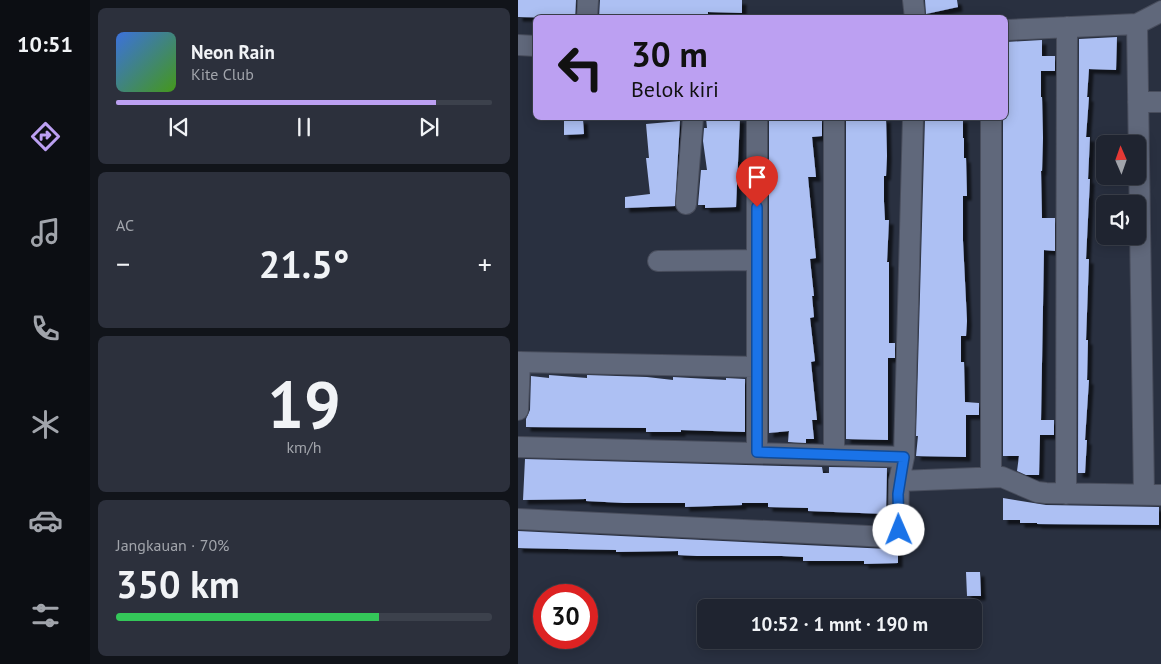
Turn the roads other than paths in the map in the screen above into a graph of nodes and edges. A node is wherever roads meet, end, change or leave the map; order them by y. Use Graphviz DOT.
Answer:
graph roads {
  1 [pos="588,0"];
  2 [pos="914,0"];
  3 [pos="1160,8"];
  4 [pos="587,15"];
  5 [pos="914,15"];
  6 [pos="1137,24"];
  7 [pos="1067,27"];
  8 [pos="1008,30"];
  9 [pos="518,45"];
  10 [pos="533,46"];
  11 [pos="1138,102"];
  12 [pos="1162,102"];
  13 [pos="693,120"];
  14 [pos="757,120"];
  15 [pos="834,120"];
  16 [pos="913,120"];
  17 [pos="991,120"];
  18 [pos="686,204"];
  19 [pos="658,260"];
  20 [pos="757,260"];
  21 [pos="519,362"];
  22 [pos="757,367"];
  23 [pos="518,410"];
  24 [pos="518,447"];
  25 [pos="757,452"];
  26 [pos="834,455"];
  27 [pos="904,457"];
  28 [pos="991,477"];
  29 [pos="899,481"];
  30 [pos="1066,494"];
  31 [pos="1153,494"];
  32 [pos="518,519"];
  1 -- 4 [label="street"];
  2 -- 5 [label="street"];
  3 -- 6 [label="street"];
  6 -- 7 [label="street"];
  6 -- 11 [label="street"];
  7 -- 8 [label="street"];
  7 -- 30 [label="street"];
  9 -- 10 [label="street"];
  11 -- 12 [label="street"];
  11 -- 31 [label="street"];
  13 -- 18 [label="street"];
  14 -- 20 [label="street"];
  15 -- 26 [label="street"];
  16 -- 27 [label="street"];
  17 -- 28 [label="street"];
  19 -- 20 [label="street"];
  20 -- 22 [label="street"];
  21 -- 22 [label="street"];
  21 -- 23 [label="street"];
  22 -- 25 [label="street"];
  24 -- 25 [label="street"];
  25 -- 26 [label="street"];
  26 -- 27 [label="street"];
  27 -- 29 [label="street"];
  28 -- 29 [label="street"];
  28 -- 30 [label="street"];
  29 -- 32 [label="street"];
  30 -- 31 [label="street"];
}
